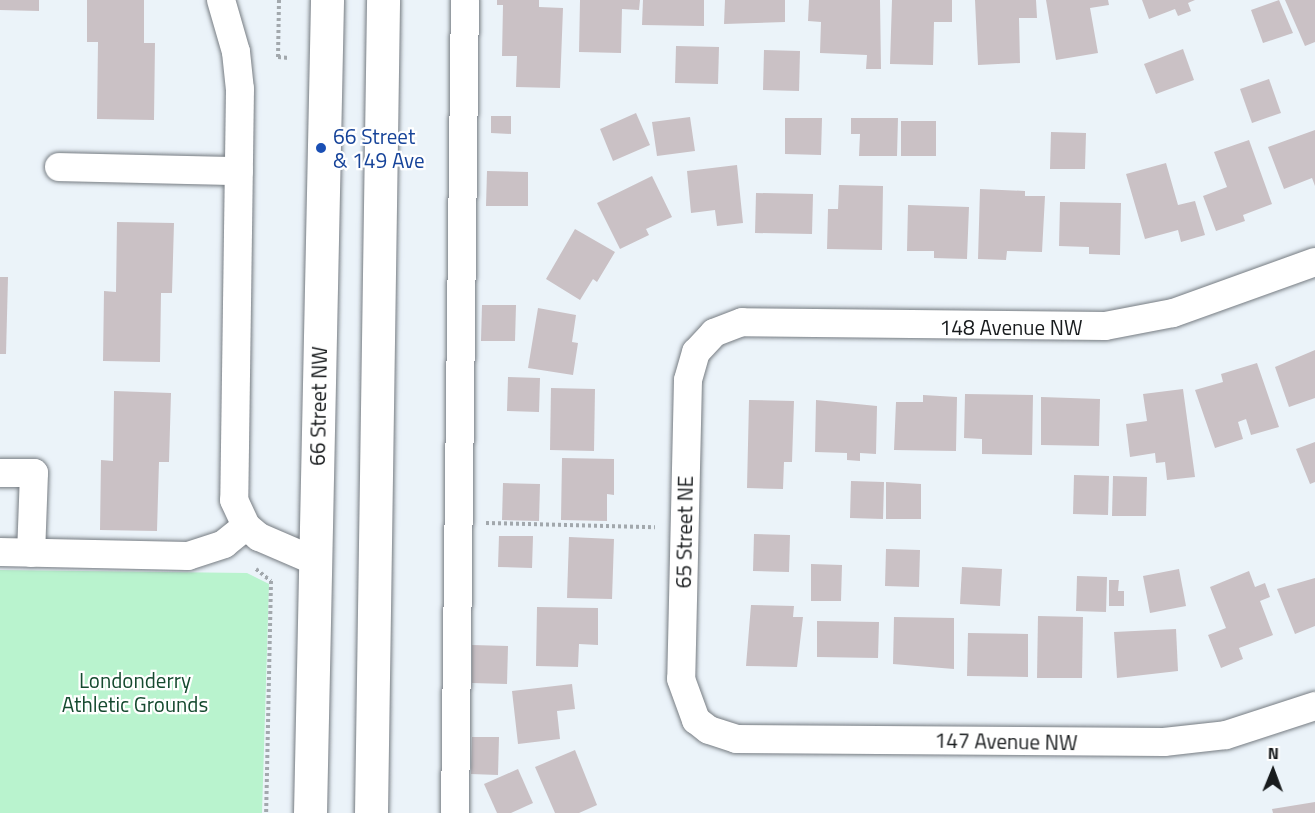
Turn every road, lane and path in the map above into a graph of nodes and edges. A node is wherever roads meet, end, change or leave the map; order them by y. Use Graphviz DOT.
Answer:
graph roads {
  1 [pos="221,0"];
  2 [pos="279,0"];
  3 [pos="327,0"];
  4 [pos="383,0"];
  5 [pos="465,0"];
  6 [pos="289,58"];
  7 [pos="59,167"];
  8 [pos="239,171"];
  9 [pos="1315,262"];
  10 [pos="702,343"];
  11 [pos="0,473"];
  12 [pos="459,522"];
  13 [pos="246,526"];
  14 [pos="684,528"];
  15 [pos="0,552"];
  16 [pos="31,553"];
  17 [pos="315,561"];
  18 [pos="1315,706"];
  19 [pos="696,720"];
  20 [pos="310,813"];
  21 [pos="371,813"];
  22 [pos="455,813"];
  1 -- 8 [label="street"];
  2 -- 6 [label="path"];
  3 -- 17 [label="main road, 66 Street NW"];
  4 -- 21 [label="main road"];
  5 -- 12 [label="street"];
  7 -- 8 [label="street"];
  8 -- 13 [label="street"];
  9 -- 10 [label="street, 148 Avenue NW"];
  10 -- 14 [label="street, 65 Street NE"];
  11 -- 16 [label="street"];
  12 -- 14 [label="path"];
  12 -- 22 [label="street"];
  13 -- 16 [label="street"];
  13 -- 17 [label="street"];
  14 -- 19 [label="street, 65 Street NE"];
  15 -- 16 [label="street"];
  17 -- 20 [label="main road, 66 Street NW"];
  18 -- 19 [label="street, 147 Avenue NW"];
}
